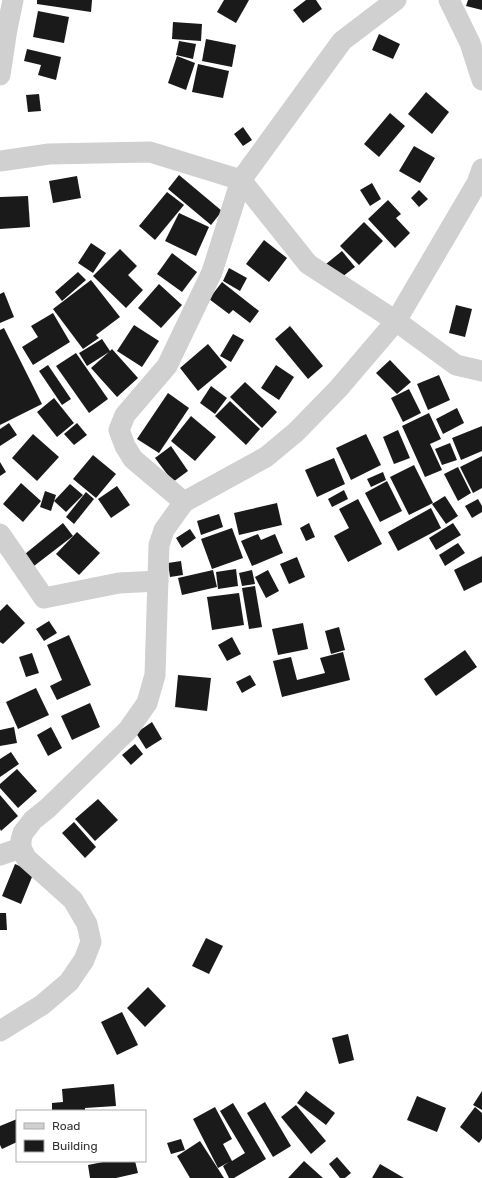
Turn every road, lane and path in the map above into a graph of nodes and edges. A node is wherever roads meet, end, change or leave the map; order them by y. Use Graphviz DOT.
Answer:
graph roads {
  1 [pos="13,0"];
  2 [pos="396,0"];
  3 [pos="449,0"];
  4 [pos="0,75"];
  5 [pos="482,80"];
  6 [pos="0,161"];
  7 [pos="482,169"];
  8 [pos="240,180"];
  9 [pos="396,321"];
  10 [pos="482,371"];
  11 [pos="184,502"];
  12 [pos="0,534"];
  13 [pos="158,581"];
  14 [pos="21,848"];
  15 [pos="0,856"];
  16 [pos="0,1031"];
  1 -- 4 [label="street"];
  2 -- 8 [label="street"];
  3 -- 5 [label="street"];
  6 -- 8 [label="street"];
  7 -- 9 [label="street"];
  8 -- 9 [label="street"];
  8 -- 11 [label="street"];
  9 -- 10 [label="street"];
  9 -- 11 [label="street"];
  11 -- 13 [label="street"];
  12 -- 13 [label="street"];
  13 -- 14 [label="street"];
  14 -- 15 [label="street"];
  14 -- 16 [label="street"];
}
